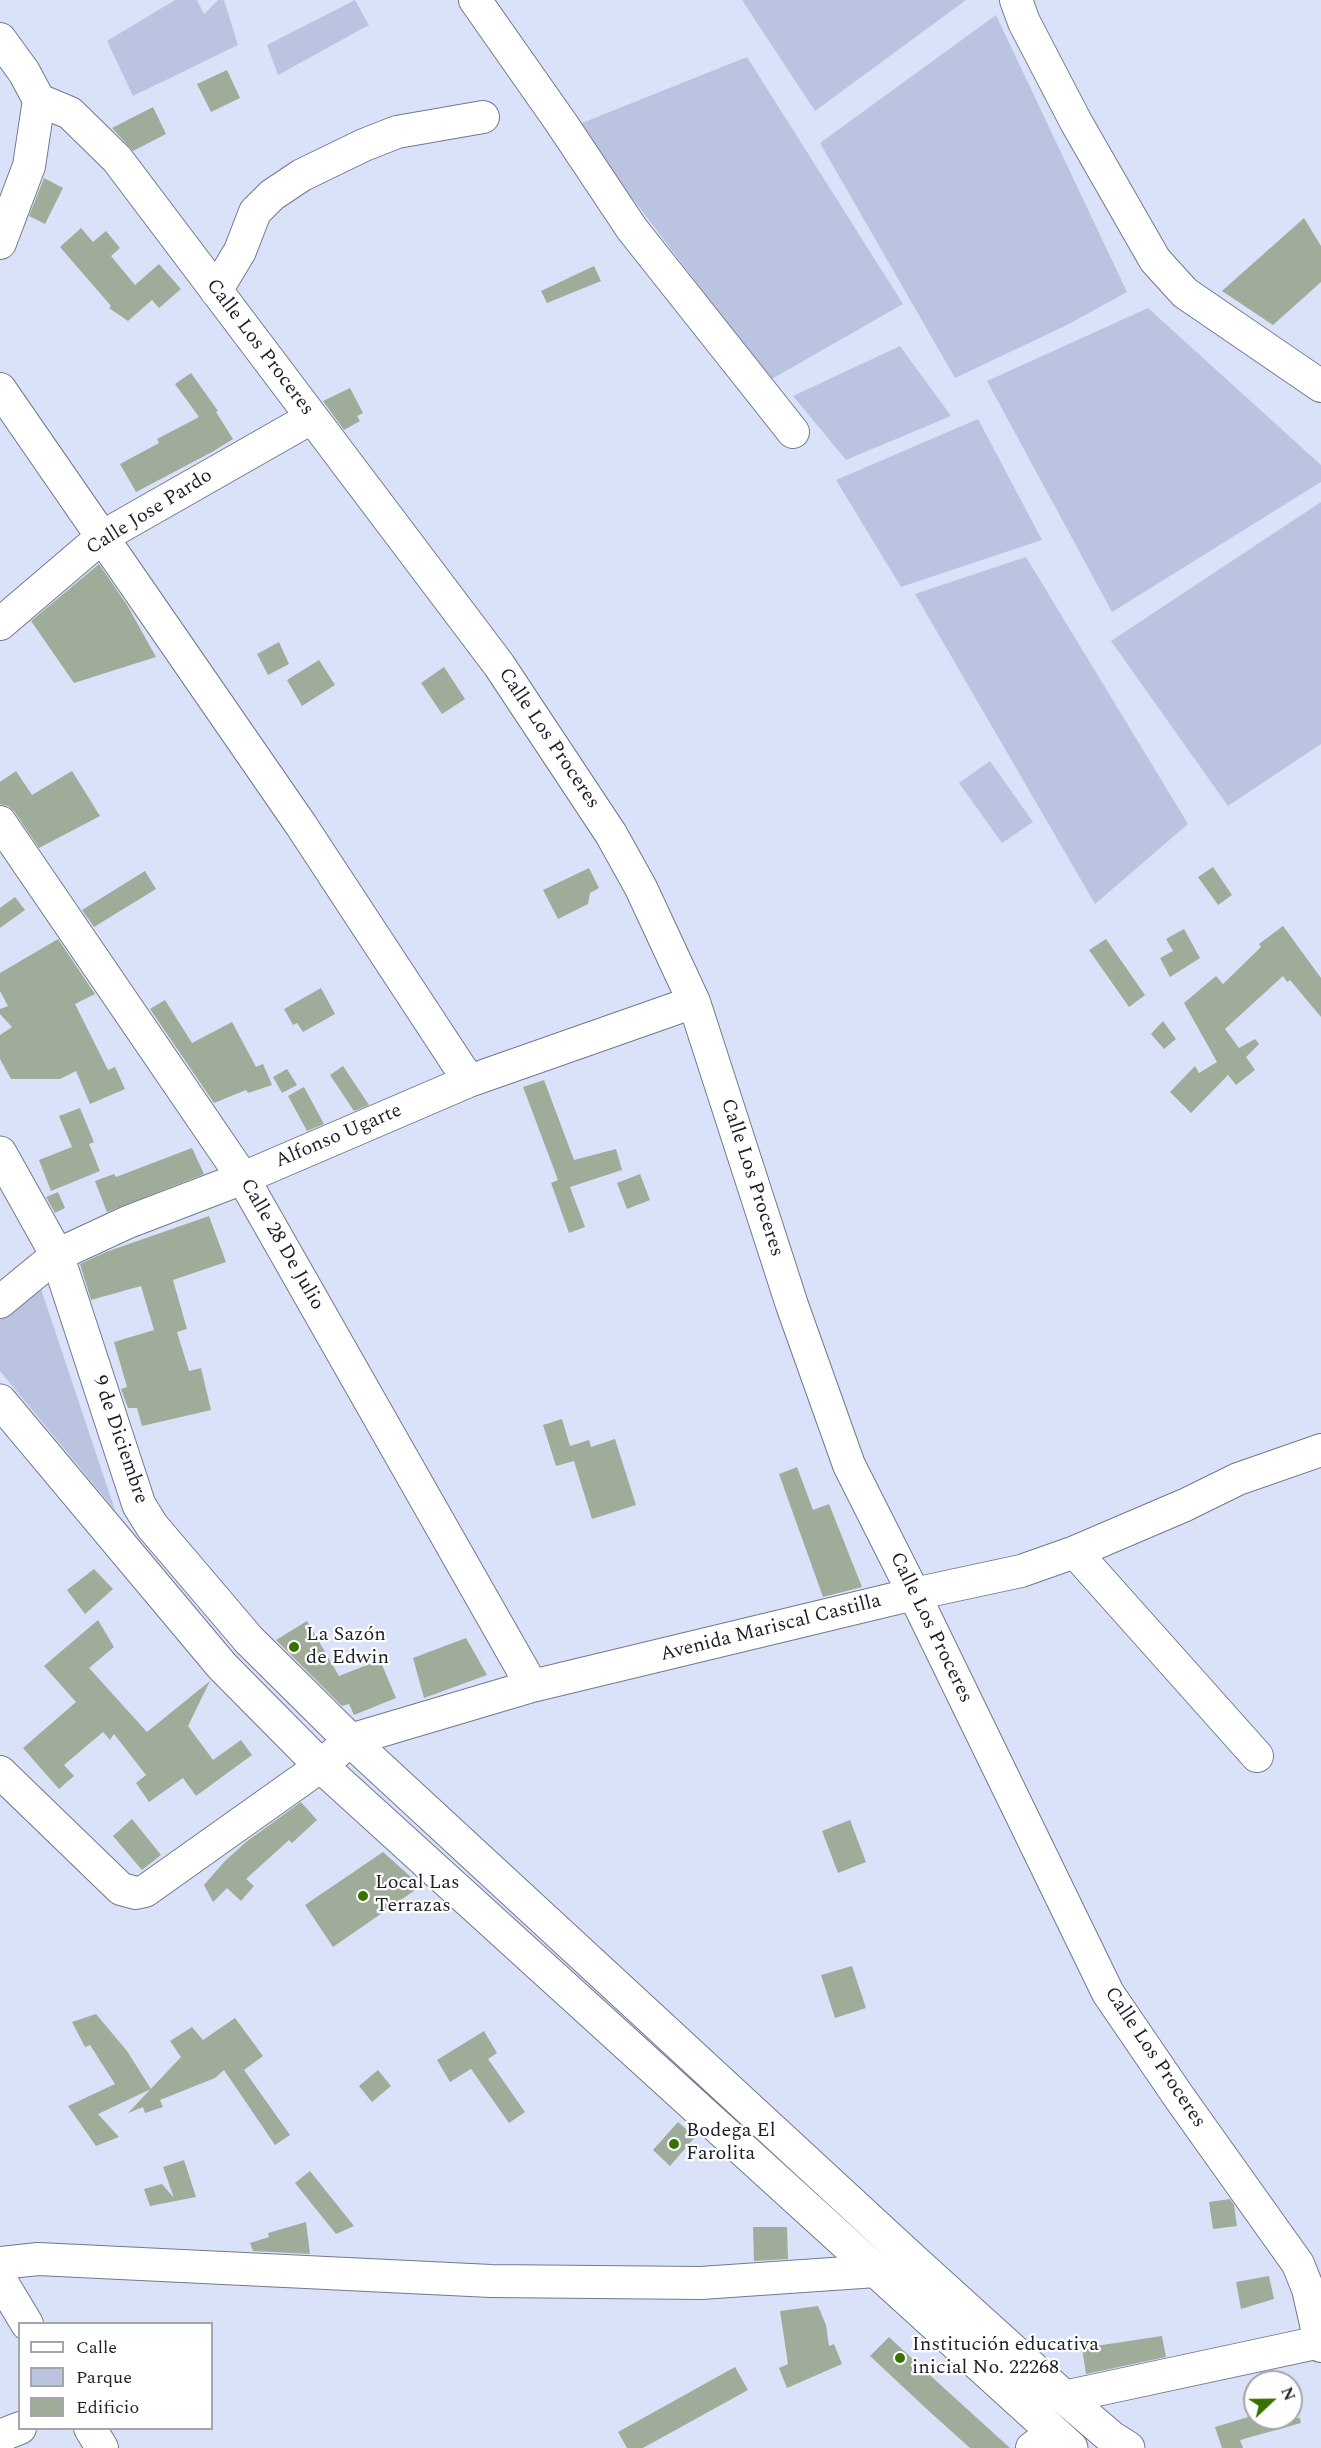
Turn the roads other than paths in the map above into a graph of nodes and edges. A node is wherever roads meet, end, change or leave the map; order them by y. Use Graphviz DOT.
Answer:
graph roads {
  1 [pos="475,0"];
  2 [pos="1016,0"];
  3 [pos="0,39"];
  4 [pos="39,100"];
  5 [pos="483,117"];
  6 [pos="0,243"];
  7 [pos="216,291"];
  8 [pos="1321,386"];
  9 [pos="0,390"];
  10 [pos="311,418"];
  11 [pos="793,432"];
  12 [pos="102,537"];
  13 [pos="0,624"];
  14 [pos="0,822"];
  15 [pos="694,1002"];
  16 [pos="469,1081"];
  17 [pos="0,1153"];
  18 [pos="243,1178"];
  19 [pos="57,1255"];
  20 [pos="0,1302"];
  21 [pos="0,1401"];
  22 [pos="1321,1450"];
  23 [pos="1075,1552"];
  24 [pos="914,1594"];
  25 [pos="532,1686"];
  26 [pos="350,1740"];
  27 [pos="1257,1756"];
  28 [pos="321,1766"];
  29 [pos="0,1772"];
  30 [pos="913,2260"];
  31 [pos="0,2263"];
  32 [pos="876,2271"];
  33 [pos="0,2279"];
  34 [pos="26,2322"];
  35 [pos="1320,2344"];
  36 [pos="1064,2397"];
  37 [pos="18,2429"];
  38 [pos="91,2430"];
  39 [pos="0,2436"];
  40 [pos="1052,2443"];
  41 [pos="102,2448"];
  42 [pos="1128,2448"];
  1 -- 11 [label="street"];
  2 -- 8 [label="street"];
  3 -- 4 [label="street"];
  4 -- 6 [label="street"];
  4 -- 7 [label="street, Calle Los Proceres"];
  5 -- 7 [label="street"];
  7 -- 10 [label="street, Calle Los Proceres"];
  9 -- 12 [label="street"];
  10 -- 12 [label="street, Calle Jose Pardo"];
  10 -- 15 [label="street, Calle Los Proceres"];
  12 -- 13 [label="street, Calle Jose Pardo"];
  12 -- 16 [label="street"];
  14 -- 18 [label="street, Calle 28 De Julio"];
  15 -- 16 [label="street, Alfonso Ugarte"];
  15 -- 24 [label="street, Calle Los Proceres"];
  16 -- 18 [label="street, Alfonso Ugarte"];
  17 -- 19 [label="main road, 9 de Diciembre"];
  18 -- 19 [label="street, Alfonso Ugarte"];
  18 -- 25 [label="street, Calle 28 De Julio"];
  19 -- 20 [label="street, Alfonso Ugarte"];
  19 -- 26 [label="main road, 9 de Diciembre"];
  21 -- 28 [label="main road"];
  22 -- 23 [label="street, Avenida Mariscal Castilla"];
  23 -- 24 [label="street, Avenida Mariscal Castilla"];
  23 -- 27 [label="street"];
  24 -- 25 [label="street, Avenida Mariscal Castilla"];
  24 -- 35 [label="street, Calle Los Proceres"];
  25 -- 26 [label="street, Avenida Mariscal Castilla"];
  26 -- 28 [label="street"];
  26 -- 30 [label="main road, 9 de Diciembre"];
  28 -- 29 [label="street"];
  28 -- 32 [label="main road"];
  30 -- 32 [label="street"];
  30 -- 36 [label="main road, 9 de Diciembre"];
  31 -- 32 [label="street"];
  32 -- 40 [label="main road"];
  33 -- 34 [label="street"];
  35 -- 36 [label="street"];
  36 -- 42 [label="main road, 9 de Diciembre"];
  37 -- 39 [label="street"];
  38 -- 41 [label="street"];
}
